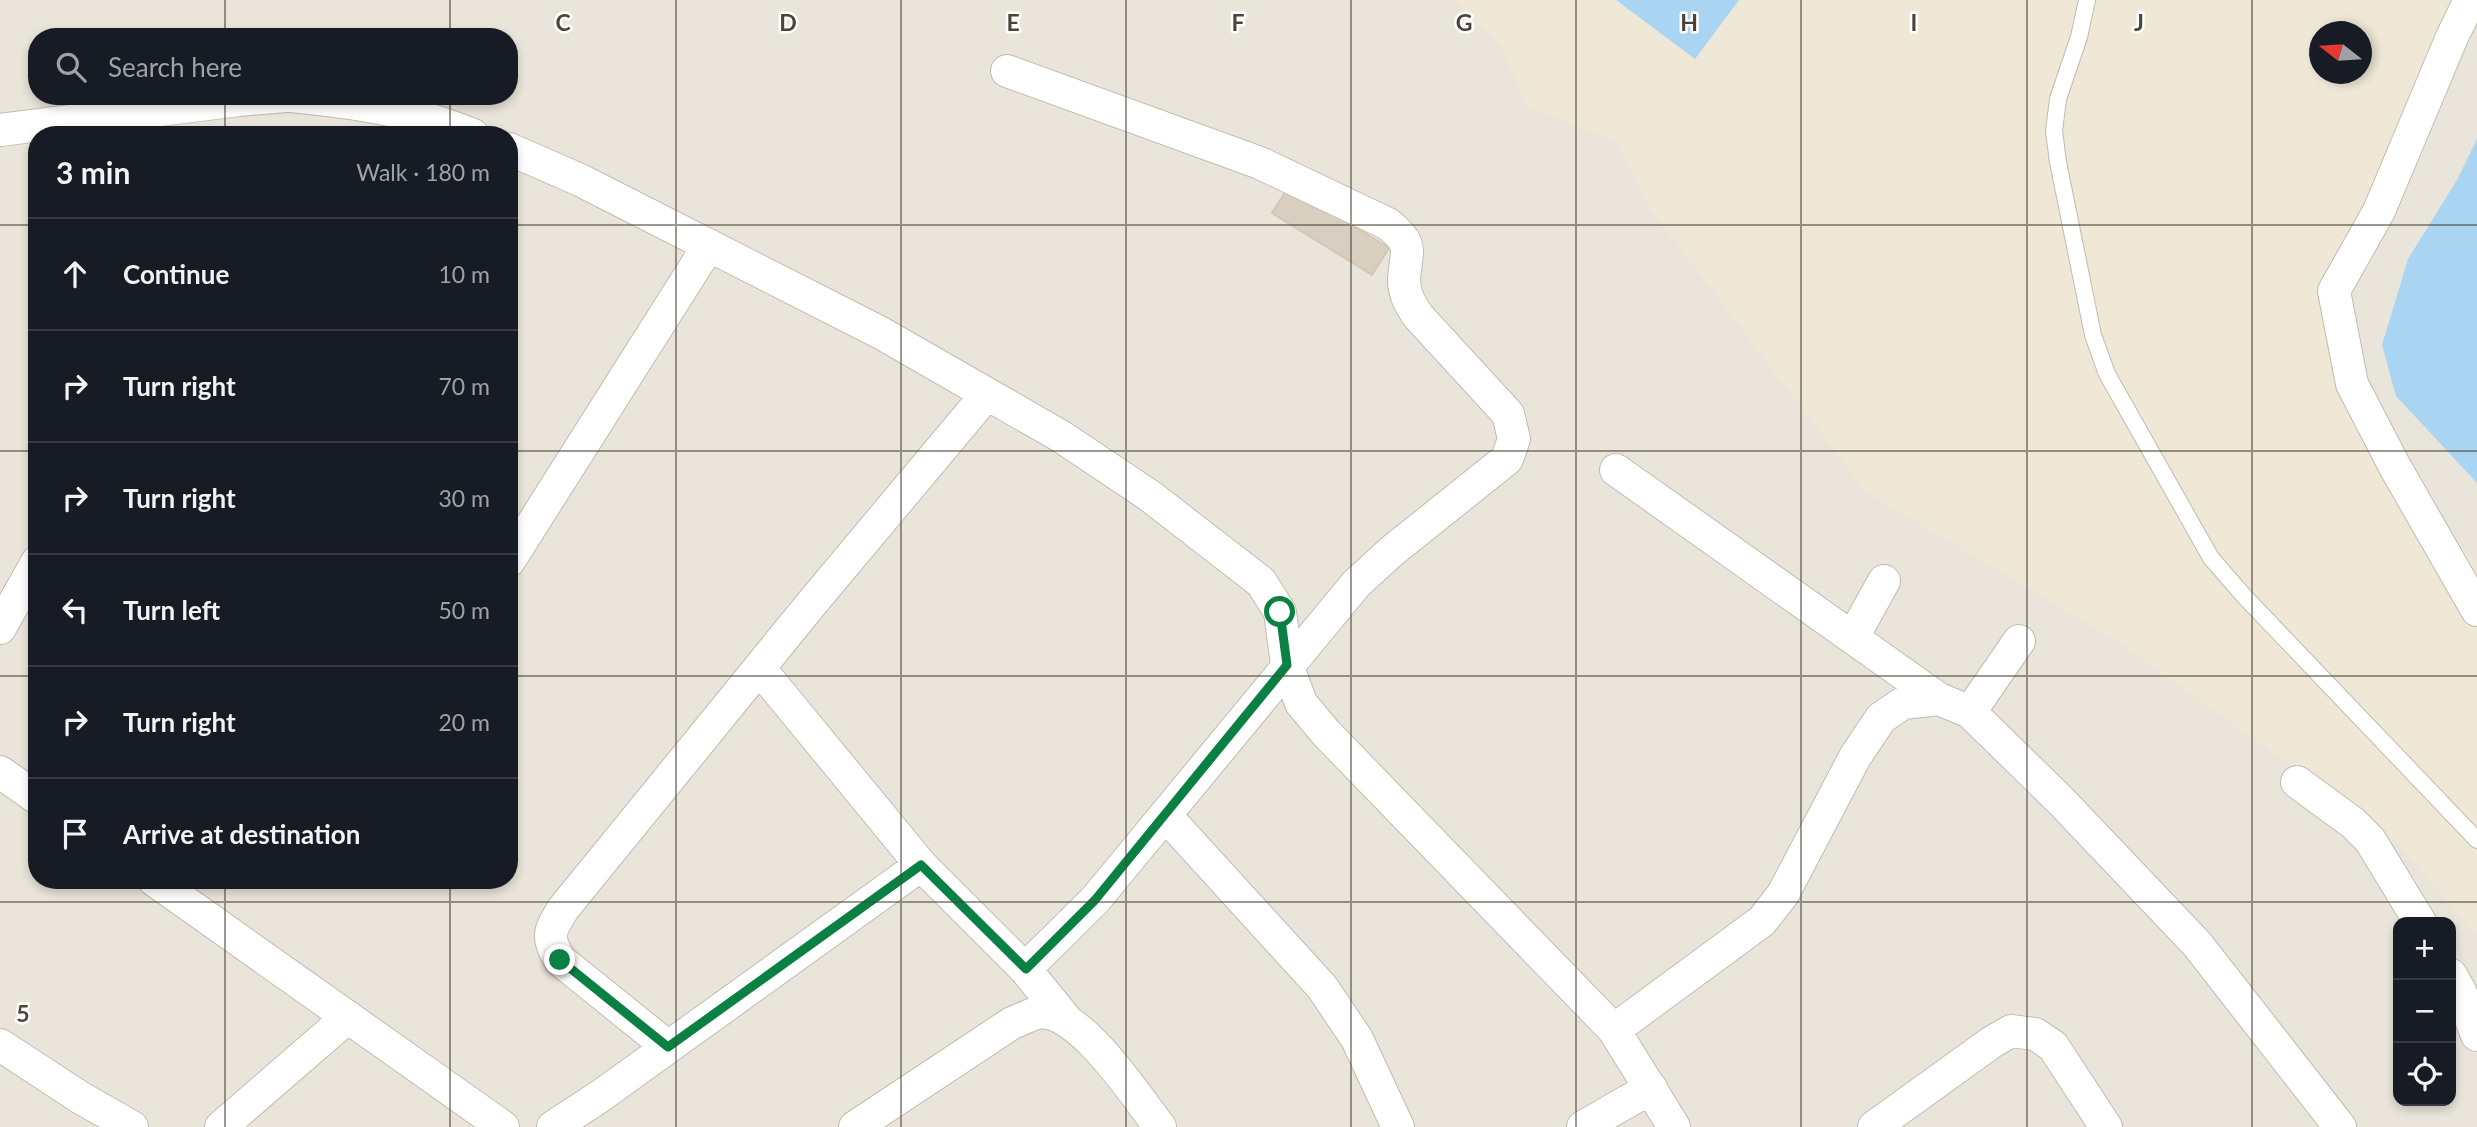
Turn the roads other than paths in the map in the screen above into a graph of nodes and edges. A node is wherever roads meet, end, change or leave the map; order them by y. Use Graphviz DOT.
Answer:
graph roads {
  1 [pos="2087,0"];
  2 [pos="2470,0"];
  3 [pos="1007,71"];
  4 [pos="199,105"];
  5 [pos="367,105"];
  6 [pos="28,126"];
  7 [pos="32,126"];
  8 [pos="450,126"];
  9 [pos="0,130"];
  10 [pos="518,153"];
  11 [pos="709,245"];
  12 [pos="986,394"];
  13 [pos="1616,470"];
  14 [pos="518,547"];
  15 [pos="28,578"];
  16 [pos="1884,581"];
  17 [pos="2477,610"];
  18 [pos="0,628"];
  19 [pos="1853,637"];
  20 [pos="2019,642"];
  21 [pos="1287,665"];
  22 [pos="760,669"];
  23 [pos="1939,699"];
  24 [pos="1970,712"];
  25 [pos="0,772"];
  26 [pos="2297,782"];
  27 [pos="28,792"];
  28 [pos="1166,816"];
  29 [pos="2477,840"];
  30 [pos="921,865"];
  31 [pos="166,889"];
  32 [pos="2417,917"];
  33 [pos="1026,969"];
  34 [pos="2454,980"];
  35 [pos="348,1017"];
  36 [pos="1065,1018"];
  37 [pos="1614,1030"];
  38 [pos="2477,1035"];
  39 [pos="0,1045"];
  40 [pos="668,1047"];
  41 [pos="1651,1088"];
  42 [pos="132,1127"];
  43 [pos="222,1127"];
  44 [pos="503,1127"];
  45 [pos="553,1127"];
  46 [pos="855,1127"];
  47 [pos="1160,1127"];
  48 [pos="1398,1127"];
  49 [pos="1583,1127"];
  50 [pos="1674,1127"];
  51 [pos="1874,1127"];
  52 [pos="2106,1127"];
  53 [pos="2340,1127"];
  1 -- 29 [label="lane"];
  2 -- 17 [label="street"];
  3 -- 21 [label="street"];
  4 -- 7 [label="street"];
  5 -- 8 [label="street"];
  6 -- 9 [label="street"];
  10 -- 11 [label="street"];
  11 -- 12 [label="street"];
  11 -- 14 [label="street"];
  12 -- 21 [label="street"];
  12 -- 22 [label="street"];
  13 -- 19 [label="street"];
  15 -- 18 [label="street"];
  16 -- 19 [label="street"];
  19 -- 23 [label="street"];
  20 -- 24 [label="street"];
  21 -- 28 [label="street"];
  21 -- 37 [label="street"];
  22 -- 30 [label="street"];
  22 -- 40 [label="street"];
  23 -- 24 [label="street"];
  23 -- 37 [label="street"];
  24 -- 53 [label="street"];
  25 -- 27 [label="street"];
  26 -- 32 [label="street"];
  28 -- 33 [label="street"];
  28 -- 48 [label="street"];
  30 -- 33 [label="street"];
  30 -- 40 [label="street"];
  31 -- 35 [label="street"];
  33 -- 36 [label="street"];
  34 -- 38 [label="street"];
  35 -- 43 [label="street"];
  35 -- 44 [label="street"];
  36 -- 46 [label="street"];
  36 -- 47 [label="street"];
  37 -- 41 [label="street"];
  39 -- 42 [label="street"];
  40 -- 45 [label="street"];
  41 -- 49 [label="street"];
  41 -- 50 [label="street"];
  51 -- 52 [label="street"];
}
